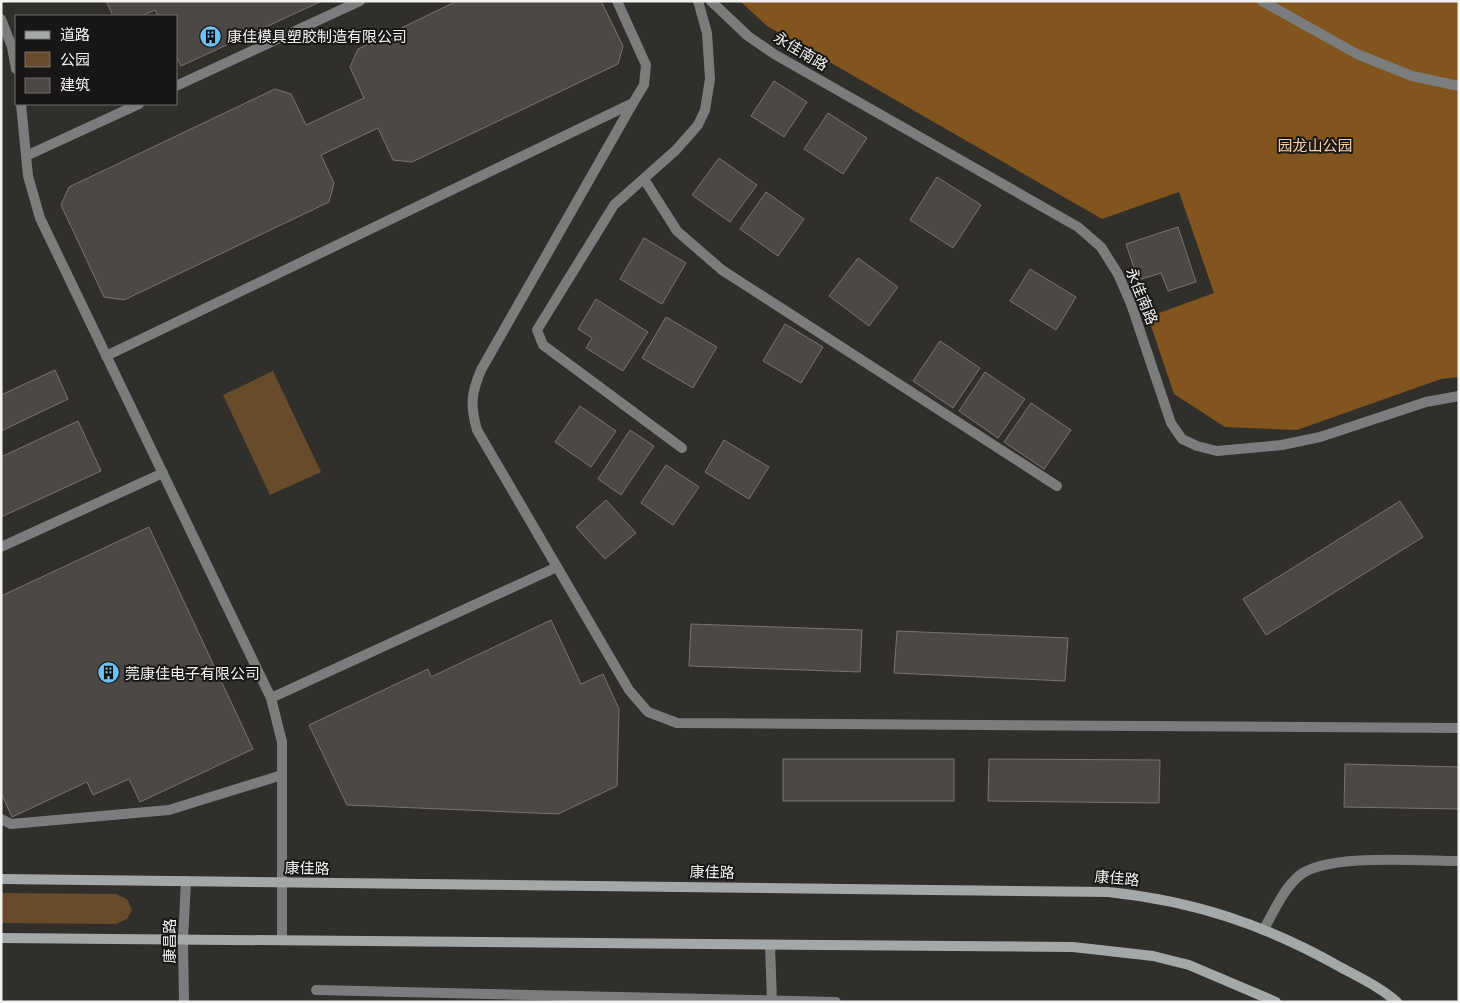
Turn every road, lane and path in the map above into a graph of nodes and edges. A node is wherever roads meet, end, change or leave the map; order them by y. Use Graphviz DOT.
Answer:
graph roads {
  1 [pos="360,1"];
  2 [pos="616,1"];
  3 [pos="698,1"];
  4 [pos="711,1"];
  5 [pos="1262,1"];
  6 [pos="1,19"];
  7 [pos="15,64"];
  8 [pos="178,85"];
  9 [pos="1459,86"];
  10 [pos="632,103"];
  11 [pos="21,105"];
  12 [pos="137,105"];
  13 [pos="26,156"];
  14 [pos="644,179"];
  15 [pos="106,356"];
  16 [pos="1459,396"];
  17 [pos="682,448"];
  18 [pos="162,473"];
  19 [pos="1057,486"];
  20 [pos="1,547"];
  21 [pos="557,567"];
  22 [pos="271,698"];
  23 [pos="1459,728"];
  24 [pos="282,775"];
  25 [pos="1,819"];
  26 [pos="1459,861"];
  27 [pos="1,880"];
  28 [pos="186,881"];
  29 [pos="282,883"];
  30 [pos="1264,929"];
  31 [pos="1,938"];
  32 [pos="183,940"];
  33 [pos="282,940"];
  34 [pos="770,945"];
  35 [pos="316,990"];
  36 [pos="772,1001"];
  37 [pos="184,1002"];
  38 [pos="836,1002"];
  39 [pos="1276,1002"];
  40 [pos="1398,1002"];
  1 -- 8 [label="street"];
  2 -- 10 [label="street"];
  3 -- 14 [label="street"];
  4 -- 16 [label="street, 永佳南路"];
  5 -- 9 [label="street"];
  6 -- 7 [label="street"];
  10 -- 15 [label="street"];
  10 -- 21 [label="street"];
  11 -- 13 [label="street"];
  12 -- 13 [label="street"];
  13 -- 15 [label="street"];
  14 -- 17 [label="street"];
  14 -- 19 [label="street"];
  15 -- 18 [label="street"];
  18 -- 20 [label="street"];
  18 -- 22 [label="street"];
  21 -- 22 [label="street"];
  21 -- 23 [label="street"];
  22 -- 24 [label="street"];
  24 -- 25 [label="street"];
  24 -- 29 [label="street"];
  26 -- 30 [label="street"];
  27 -- 28 [label="street, 康佳路"];
  28 -- 29 [label="street, 康佳路"];
  28 -- 32 [label="street, 康昌路"];
  29 -- 30 [label="street, 康佳路"];
  29 -- 33 [label="street"];
  30 -- 40 [label="street, 康佳路"];
  31 -- 32 [label="street"];
  32 -- 33 [label="street"];
  32 -- 37 [label="street, 康昌路"];
  33 -- 34 [label="street"];
  34 -- 36 [label="street"];
  34 -- 39 [label="street"];
  35 -- 36 [label="street"];
  36 -- 38 [label="street"];
}
